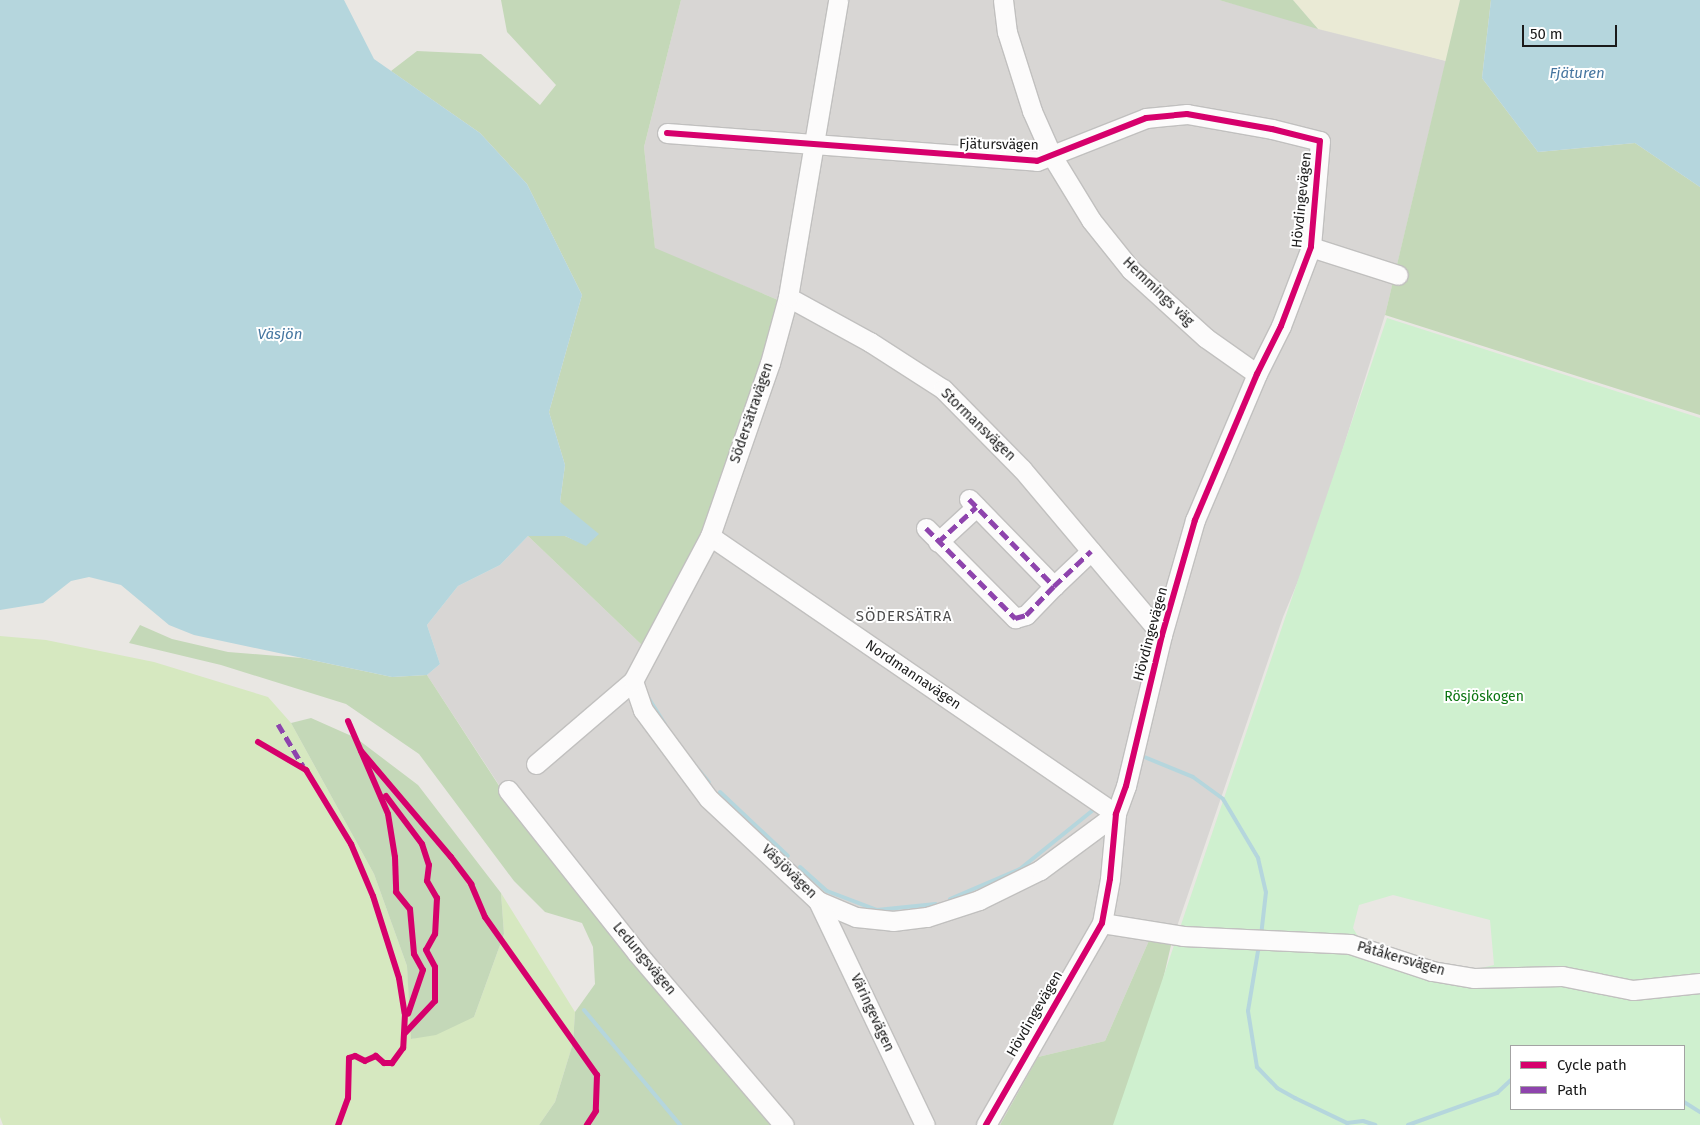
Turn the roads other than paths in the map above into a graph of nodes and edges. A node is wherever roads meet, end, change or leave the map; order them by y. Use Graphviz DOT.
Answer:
graph roads {
  1 [pos="838,0"];
  2 [pos="1003,0"];
  3 [pos="667,134"];
  4 [pos="1320,141"];
  5 [pos="815,145"];
  6 [pos="1052,156"];
  7 [pos="1311,247"];
  8 [pos="1398,275"];
  9 [pos="788,297"];
  10 [pos="1257,374"];
  11 [pos="710,536"];
  12 [pos="1092,551"];
  13 [pos="1054,586"];
  14 [pos="1162,635"];
  15 [pos="632,681"];
  16 [pos="536,764"];
  17 [pos="508,790"];
  18 [pos="1116,814"];
  19 [pos="818,901"];
  20 [pos="1102,923"];
  21 [pos="1700,983"];
  22 [pos="784,1125"];
  23 [pos="925,1125"];
  24 [pos="986,1125"];
  1 -- 5 [label="street, Södersätravägen"];
  2 -- 6 [label="street, Hemmings väg"];
  3 -- 5 [label="street, Fjätursvägen"];
  4 -- 6 [label="street, Fjätursvägen"];
  4 -- 7 [label="street, Hövdingevägen"];
  5 -- 6 [label="street, Fjätursvägen"];
  5 -- 9 [label="street, Södersätravägen"];
  6 -- 10 [label="street, Hemmings väg"];
  7 -- 8 [label="street, Hövdingevägen"];
  7 -- 10 [label="street, Hövdingevägen"];
  9 -- 11 [label="street, Södersätravägen"];
  9 -- 12 [label="street, Stormansvägen"];
  10 -- 14 [label="street, Hövdingevägen"];
  11 -- 15 [label="street, Södersätravägen"];
  11 -- 18 [label="street, Nordmannavägen"];
  12 -- 13 [label="street"];
  12 -- 14 [label="street, Stormansvägen"];
  13 -- 13 [label="street"];
  14 -- 18 [label="street, Hövdingevägen"];
  15 -- 16 [label="street, Södersätravägen"];
  15 -- 19 [label="street, Väsjövägen"];
  17 -- 22 [label="street, Ledungsvägen"];
  18 -- 19 [label="street, Väsjövägen"];
  18 -- 20 [label="street, Hövdingevägen"];
  19 -- 23 [label="street, Väringevägen"];
  20 -- 21 [label="street, Påtåkersvägen"];
  20 -- 24 [label="street, Hövdingevägen"];
}
